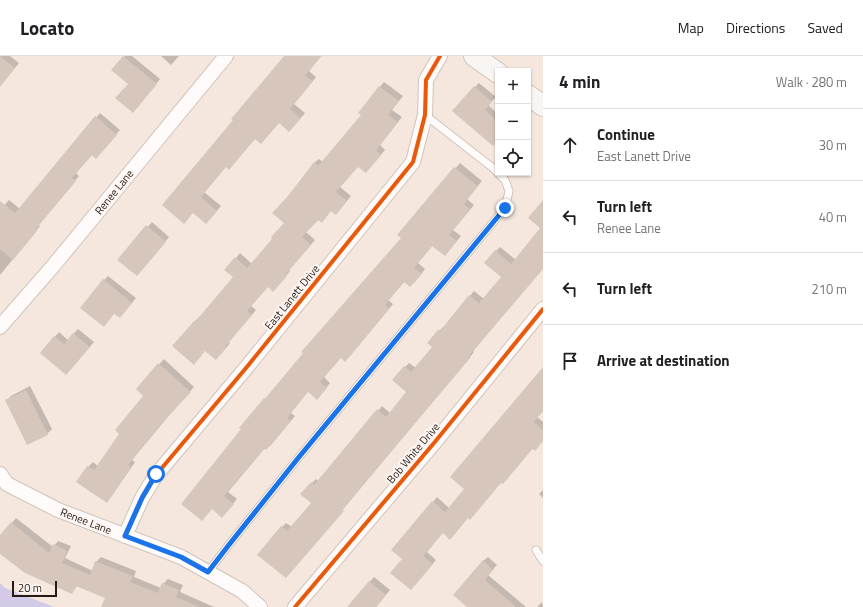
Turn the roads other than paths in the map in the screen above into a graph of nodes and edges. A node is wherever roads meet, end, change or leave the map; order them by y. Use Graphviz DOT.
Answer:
graph roads {
  1 [pos="226,56"];
  2 [pos="440,56"];
  3 [pos="474,56"];
  4 [pos="495,71"];
  5 [pos="531,97"];
  6 [pos="543,106"];
  7 [pos="425,115"];
  8 [pos="543,309"];
  9 [pos="0,327"];
  10 [pos="0,474"];
  11 [pos="125,536"];
  12 [pos="536,550"];
  13 [pos="543,561"];
  14 [pos="208,572"];
  15 [pos="260,607"];
  16 [pos="296,607"];
  1 -- 9 [label="street, Renee Lane"];
  2 -- 7 [label="street, East Lanett Drive"];
  3 -- 4 [label="street"];
  5 -- 6 [label="street"];
  7 -- 11 [label="street, East Lanett Drive"];
  7 -- 14 [label="lane"];
  8 -- 16 [label="street, Bob White Drive"];
  10 -- 11 [label="street, Renee Lane"];
  11 -- 14 [label="street, Renee Lane"];
  12 -- 13 [label="lane"];
  14 -- 15 [label="street, Renee Lane"];
}
